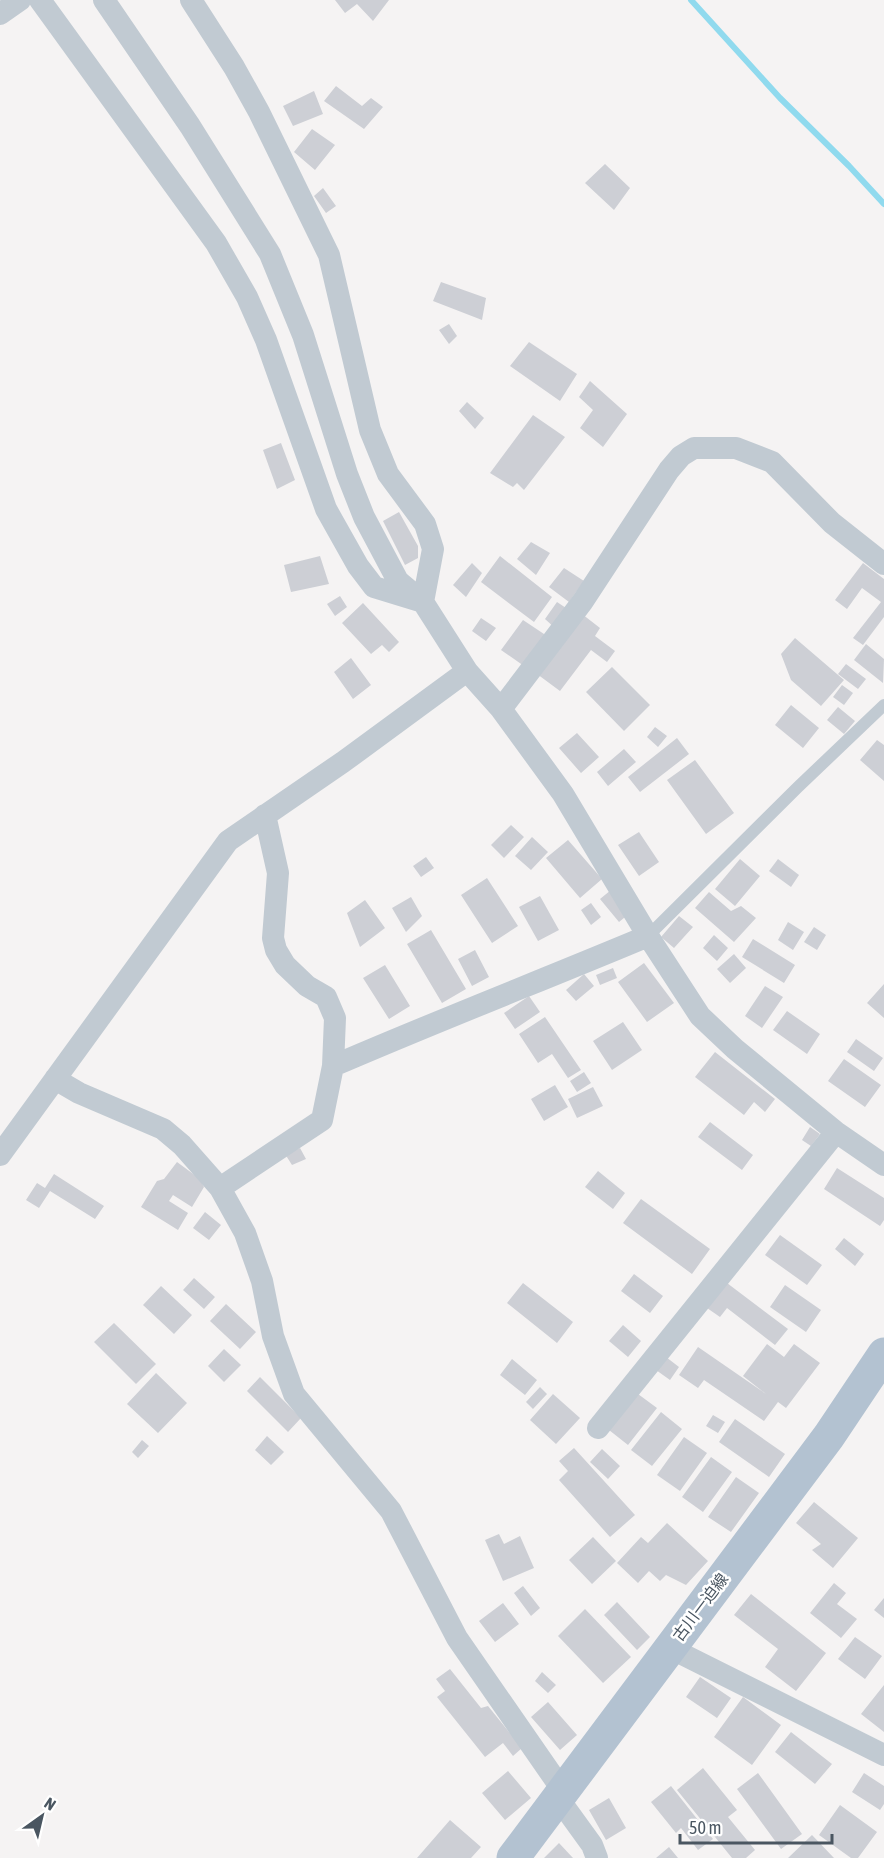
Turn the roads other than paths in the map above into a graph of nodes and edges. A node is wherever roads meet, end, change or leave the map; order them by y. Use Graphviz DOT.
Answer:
graph roads {
  1 [pos="20,0"];
  2 [pos="40,0"];
  3 [pos="104,0"];
  4 [pos="190,0"];
  5 [pos="0,14"];
  6 [pos="884,564"];
  7 [pos="423,602"];
  8 [pos="467,671"];
  9 [pos="884,705"];
  10 [pos="501,709"];
  11 [pos="265,815"];
  12 [pos="648,936"];
  13 [pos="333,1066"];
  14 [pos="55,1079"];
  15 [pos="836,1132"];
  16 [pos="0,1155"];
  17 [pos="884,1166"];
  18 [pos="220,1188"];
  19 [pos="884,1354"];
  20 [pos="598,1428"];
  21 [pos="670,1648"];
  22 [pos="884,1755"];
  23 [pos="560,1795"];
  24 [pos="513,1858"];
  25 [pos="597,1858"];
  1 -- 5 [label="street"];
  2 -- 7 [label="street"];
  3 -- 7 [label="street"];
  4 -- 7 [label="street"];
  6 -- 10 [label="street"];
  7 -- 8 [label="street"];
  8 -- 10 [label="street"];
  8 -- 11 [label="street"];
  9 -- 12 [label="lane"];
  10 -- 12 [label="street"];
  11 -- 13 [label="street"];
  11 -- 14 [label="street"];
  12 -- 13 [label="street"];
  12 -- 15 [label="street"];
  13 -- 18 [label="street"];
  14 -- 16 [label="street"];
  14 -- 18 [label="street"];
  15 -- 17 [label="street"];
  15 -- 20 [label="street"];
  18 -- 23 [label="street"];
  19 -- 21 [label="main road, 古川一迫線"];
  21 -- 22 [label="street"];
  21 -- 23 [label="main road, 古川一迫線"];
  23 -- 24 [label="main road, 古川一迫線"];
  23 -- 25 [label="street"];
}
